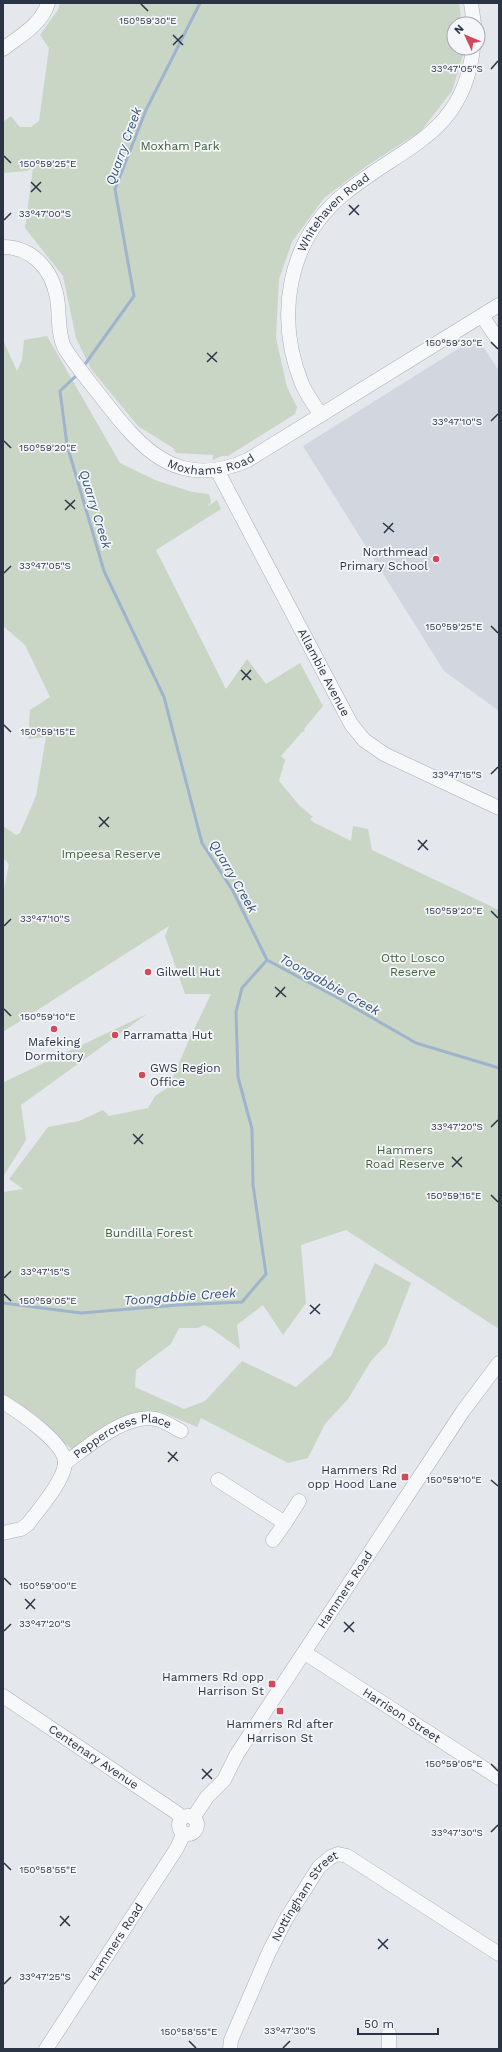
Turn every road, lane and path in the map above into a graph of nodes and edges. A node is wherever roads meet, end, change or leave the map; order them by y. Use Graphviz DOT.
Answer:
graph roads {
  1 [pos="48,3"];
  2 [pos="471,3"];
  3 [pos="473,16"];
  4 [pos="3,49"];
  5 [pos="471,56"];
  6 [pos="3,247"];
  7 [pos="499,305"];
  8 [pos="482,316"];
  9 [pos="499,341"];
  10 [pos="321,415"];
  11 [pos="217,470"];
  12 [pos="499,808"];
  13 [pos="499,1363"];
  14 [pos="3,1402"];
  15 [pos="181,1431"];
  16 [pos="65,1463"];
  17 [pos="218,1480"];
  18 [pos="299,1501"];
  19 [pos="285,1522"];
  20 [pos="3,1533"];
  21 [pos="273,1540"];
  22 [pos="305,1652"];
  23 [pos="3,1696"];
  24 [pos="499,1778"];
  25 [pos="186,1823"];
  26 [pos="499,1954"];
  27 [pos="389,2033"];
  28 [pos="46,2049"];
  29 [pos="230,2049"];
  30 [pos="389,2049"];
  1 -- 4 [label="street"];
  2 -- 3 [label="street"];
  5 -- 10 [label="street, Whitehaven Road"];
  6 -- 11 [label="street, Moxhams Road"];
  7 -- 8 [label="street, Moxhams Road"];
  8 -- 9 [label="street"];
  8 -- 10 [label="street, Moxhams Road"];
  10 -- 11 [label="street, Moxhams Road"];
  11 -- 12 [label="street, Allambie Avenue"];
  13 -- 22 [label="street, Hammers Road"];
  14 -- 16 [label="street"];
  15 -- 16 [label="street, Peppercress Place"];
  16 -- 20 [label="street"];
  17 -- 19 [label="street"];
  18 -- 19 [label="street"];
  19 -- 21 [label="street"];
  22 -- 24 [label="street, Harrison Street"];
  22 -- 25 [label="street, Hammers Road"];
  23 -- 25 [label="street, Centenary Avenue"];
  25 -- 28 [label="street, Hammers Road"];
  26 -- 29 [label="street, Nottingham Street"];
  27 -- 30 [label="street"];
}
